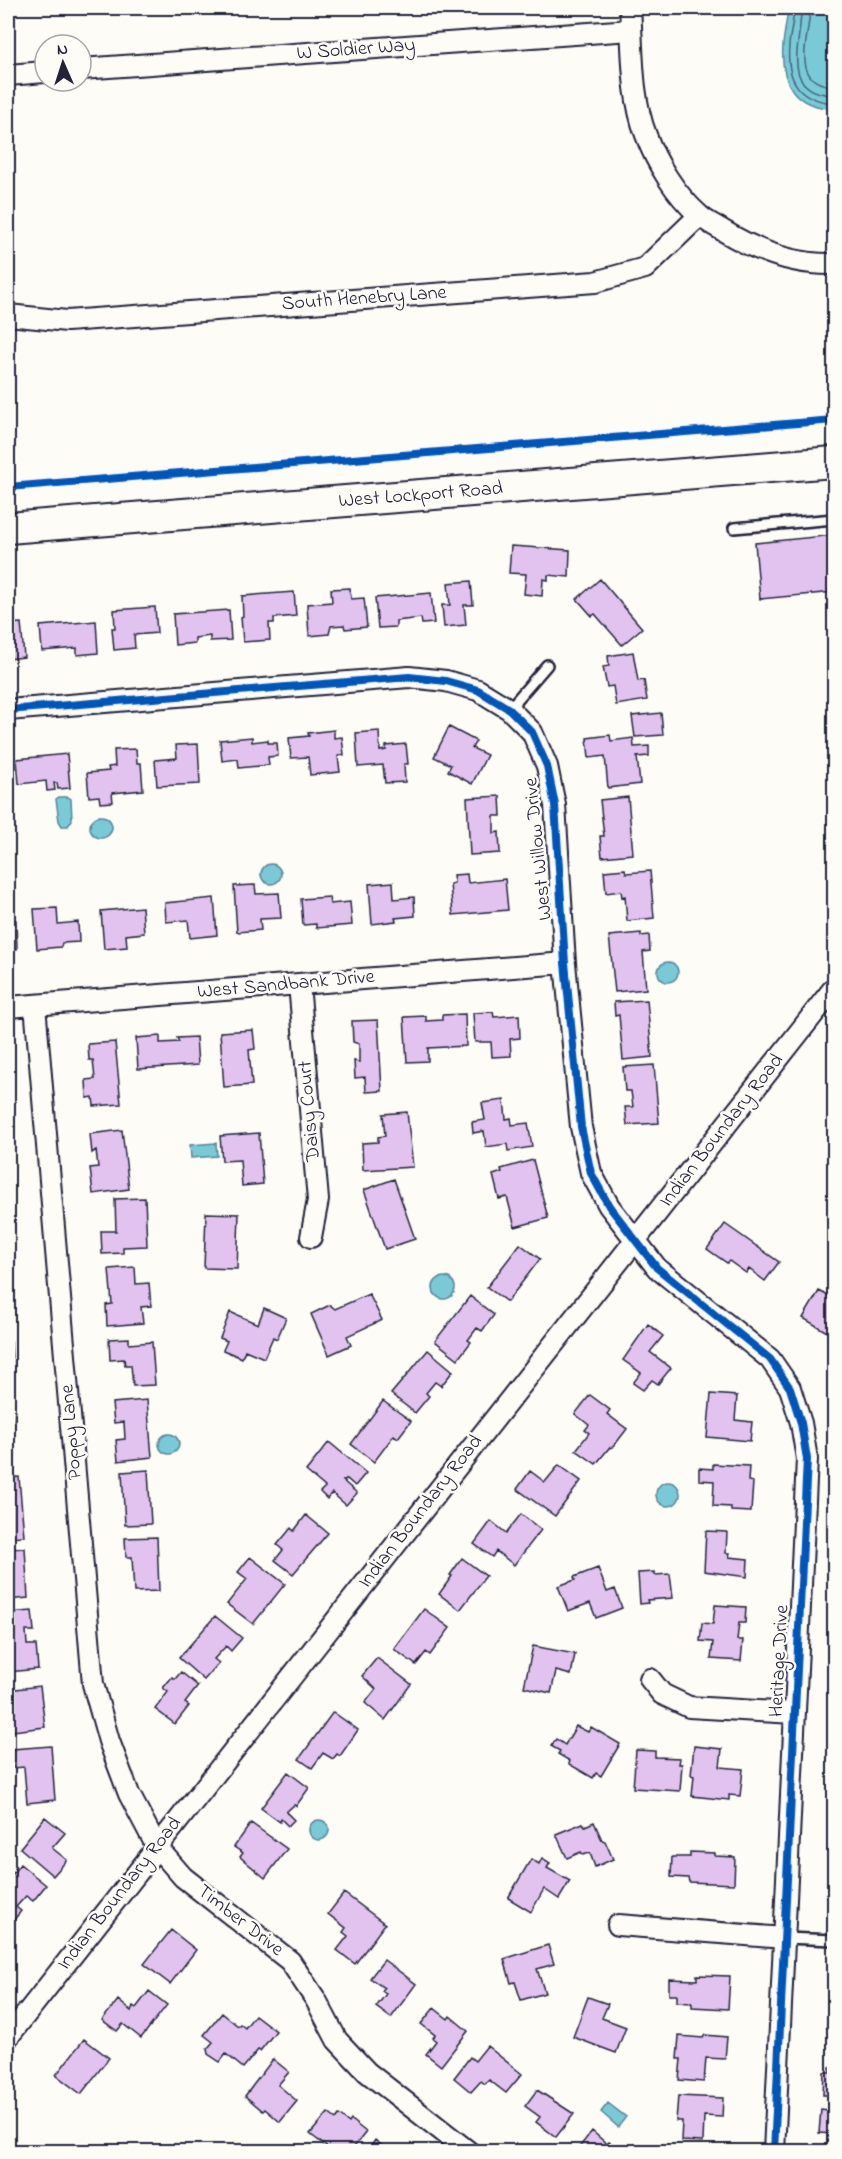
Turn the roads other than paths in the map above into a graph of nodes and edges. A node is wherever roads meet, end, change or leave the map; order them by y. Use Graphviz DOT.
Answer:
graph roads {
  1 [pos="630,8"];
  2 [pos="631,30"];
  3 [pos="93,68"];
  4 [pos="33,73"];
  5 [pos="8,75"];
  6 [pos="699,216"];
  7 [pos="834,264"];
  8 [pos="8,315"];
  9 [pos="834,462"];
  10 [pos="834,519"];
  11 [pos="8,528"];
  12 [pos="734,528"];
  13 [pos="547,665"];
  14 [pos="509,709"];
  15 [pos="8,710"];
  16 [pos="565,963"];
  17 [pos="299,984"];
  18 [pos="834,988"];
  19 [pos="35,1005"];
  20 [pos="8,1008"];
  21 [pos="311,1238"];
  22 [pos="635,1242"];
  23 [pos="650,1679"];
  24 [pos="794,1713"];
  25 [pos="157,1847"];
  26 [pos="618,1925"];
  27 [pos="785,1938"];
  28 [pos="834,1940"];
  29 [pos="8,2037"];
  30 [pos="469,2151"];
  31 [pos="774,2151"];
  1 -- 2 [label="street"];
  2 -- 3 [label="street, W Soldier Way"];
  2 -- 6 [label="street"];
  4 -- 5 [label="street"];
  6 -- 7 [label="street"];
  6 -- 8 [label="street, South Henebry Lane"];
  9 -- 11 [label="main road, West Lockport Road"];
  10 -- 12 [label="lane"];
  13 -- 14 [label="lane"];
  14 -- 15 [label="street, West Willow Drive"];
  14 -- 16 [label="street, West Willow Drive"];
  16 -- 17 [label="street, West Sandbank Drive"];
  16 -- 22 [label="street, West Willow Drive"];
  17 -- 19 [label="street, West Sandbank Drive"];
  17 -- 21 [label="street, Daisy Court"];
  18 -- 22 [label="street, Indian Boundary Road"];
  19 -- 20 [label="street, West Sandbank Drive"];
  19 -- 25 [label="street, Poppy Lane"];
  22 -- 24 [label="street, Heritage Drive"];
  22 -- 25 [label="street, Indian Boundary Road"];
  23 -- 24 [label="street"];
  24 -- 27 [label="street, Heritage Drive"];
  25 -- 29 [label="street, Indian Boundary Road"];
  25 -- 30 [label="street, Timber Drive"];
  26 -- 27 [label="street"];
  27 -- 28 [label="lane"];
  27 -- 31 [label="street, Heritage Drive"];
}
